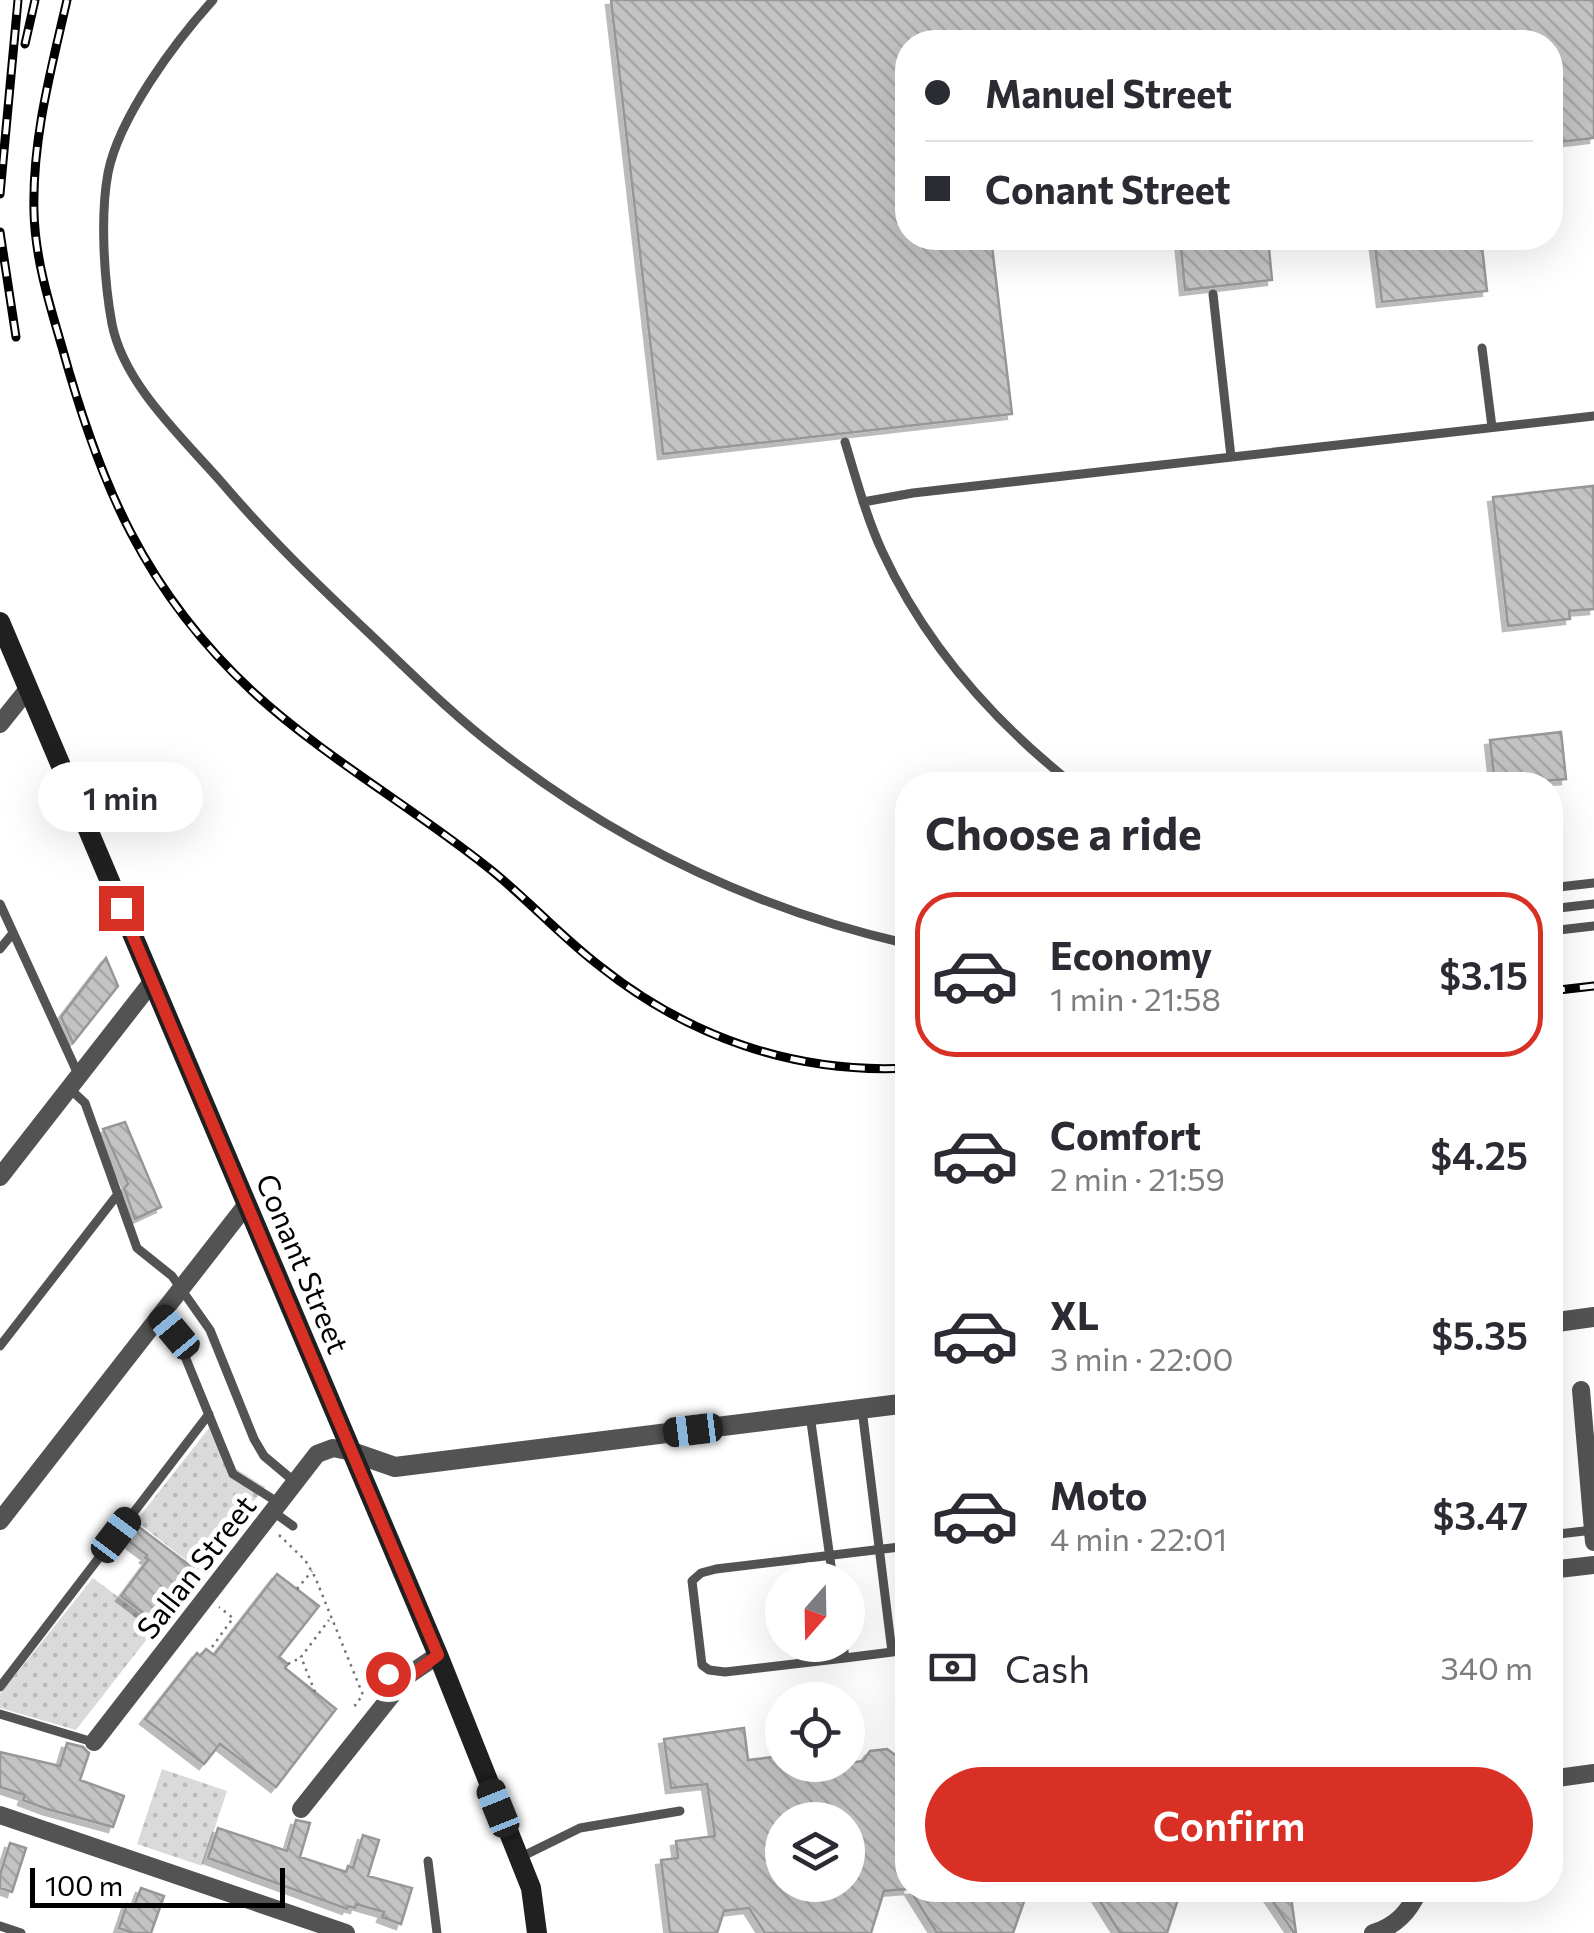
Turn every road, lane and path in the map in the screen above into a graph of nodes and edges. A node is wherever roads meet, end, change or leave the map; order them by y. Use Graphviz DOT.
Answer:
graph roads {
  1 [pos="213,0"];
  2 [pos="1213,294"];
  3 [pos="1482,348"];
  4 [pos="1594,416"];
  5 [pos="1492,427"];
  6 [pos="845,442"];
  7 [pos="1231,457"];
  8 [pos="863,502"];
  9 [pos="0,622"];
  10 [pos="28,688"];
  11 [pos="0,724"];
  12 [pos="1059,772"];
  13 [pos="1594,883"];
  14 [pos="1563,887"];
  15 [pos="0,904"];
  16 [pos="1594,904"];
  17 [pos="1563,908"];
  18 [pos="1594,926"];
  19 [pos="1563,929"];
  20 [pos="13,934"];
  21 [pos="895,941"];
  22 [pos="0,948"];
  23 [pos="152,982"];
  24 [pos="74,1082"];
  25 [pos="0,1177"];
  26 [pos="118,1194"];
  27 [pos="246,1204"];
  28 [pos="180,1290"];
  29 [pos="160,1315"];
  30 [pos="1594,1318"];
  31 [pos="1563,1322"];
  32 [pos="0,1346"];
  33 [pos="1581,1390"];
  34 [pos="895,1405"];
  35 [pos="862,1409"];
  36 [pos="209,1414"];
  37 [pos="810,1415"];
  38 [pos="352,1452"];
  39 [pos="295,1482"];
  40 [pos="275,1515"];
  41 [pos="0,1521"];
  42 [pos="293,1526"];
  43 [pos="1593,1530"];
  44 [pos="1563,1534"];
  45 [pos="1594,1542"];
  46 [pos="895,1548"];
  47 [pos="880,1551"];
  48 [pos="830,1556"];
  49 [pos="765,1562"];
  50 [pos="767,1562"];
  51 [pos="831,1562"];
  52 [pos="1594,1565"];
  53 [pos="1563,1569"];
  54 [pos="312,1571"];
  55 [pos="297,1590"];
  56 [pos="216,1606"];
  57 [pos="331,1618"];
  58 [pos="212,1647"];
  59 [pos="892,1652"];
  60 [pos="895,1652"];
  61 [pos="438,1655"];
  62 [pos="865,1655"];
  63 [pos="301,1657"];
  64 [pos="810,1662"];
  65 [pos="288,1664"];
  66 [pos="380,1668"];
  67 [pos="400,1684"];
  68 [pos="0,1686"];
  69 [pos="314,1692"];
  70 [pos="361,1710"];
  71 [pos="0,1714"];
  72 [pos="94,1742"];
  73 [pos="1594,1773"];
  74 [pos="1563,1777"];
  75 [pos="302,1809"];
  76 [pos="680,1811"];
  77 [pos="0,1815"];
  78 [pos="519,1858"];
  79 [pos="428,1861"];
  80 [pos="1414,1902"];
  81 [pos="0,1926"];
  82 [pos="21,1933"];
  83 [pos="346,1933"];
  84 [pos="437,1933"];
  85 [pos="537,1933"];
  86 [pos="1373,1933"];
  1 -- 21 [label="lane"];
  2 -- 7 [label="lane"];
  3 -- 5 [label="lane"];
  4 -- 5 [label="lane"];
  5 -- 7 [label="lane"];
  6 -- 8 [label="lane"];
  7 -- 8 [label="lane"];
  8 -- 12 [label="lane"];
  9 -- 10 [label="main road, Conant Street"];
  10 -- 11 [label="street"];
  10 -- 23 [label="main road, Conant Street"];
  13 -- 14 [label="lane"];
  15 -- 20 [label="lane"];
  16 -- 17 [label="lane"];
  18 -- 19 [label="lane"];
  20 -- 22 [label="lane"];
  20 -- 24 [label="lane"];
  23 -- 24 [label="street"];
  23 -- 27 [label="main road, Conant Street"];
  24 -- 25 [label="street"];
  24 -- 26 [label="lane"];
  26 -- 28 [label="lane"];
  26 -- 32 [label="lane"];
  27 -- 28 [label="street"];
  27 -- 38 [label="main road, Conant Street"];
  28 -- 29 [label="street"];
  28 -- 39 [label="lane"];
  29 -- 36 [label="lane"];
  29 -- 41 [label="street"];
  30 -- 31 [label="street"];
  33 -- 43 [label="street"];
  34 -- 35 [label="street"];
  35 -- 37 [label="street"];
  35 -- 47 [label="lane"];
  36 -- 40 [label="lane"];
  36 -- 68 [label="lane"];
  37 -- 38 [label="street"];
  37 -- 48 [label="lane"];
  38 -- 39 [label="street, Sallan Street"];
  38 -- 61 [label="main road, Conant Street"];
  39 -- 40 [label="street, Sallan Street"];
  40 -- 42 [label="lane"];
  40 -- 54 [label="path"];
  40 -- 72 [label="street, Sallan Street"];
  43 -- 44 [label="lane"];
  43 -- 45 [label="street"];
  46 -- 47 [label="lane"];
  47 -- 48 [label="lane"];
  47 -- 59 [label="lane"];
  48 -- 50 [label="lane"];
  48 -- 51 [label="lane"];
  49 -- 64 [label="lane"];
  52 -- 53 [label="street"];
  54 -- 55 [label="path"];
  54 -- 57 [label="path"];
  56 -- 58 [label="path"];
  57 -- 63 [label="path"];
  57 -- 70 [label="path"];
  59 -- 60 [label="lane"];
  59 -- 62 [label="lane"];
  61 -- 67 [label="street"];
  61 -- 78 [label="main road, Conant Street"];
  63 -- 65 [label="path"];
  63 -- 69 [label="path"];
  66 -- 67 [label="lane"];
  67 -- 75 [label="street"];
  71 -- 72 [label="lane"];
  73 -- 74 [label="street"];
  76 -- 78 [label="lane"];
  77 -- 83 [label="street"];
  78 -- 85 [label="main road, Conant Street"];
  79 -- 84 [label="lane"];
  80 -- 86 [label="street"];
  81 -- 82 [label="lane"];
}
